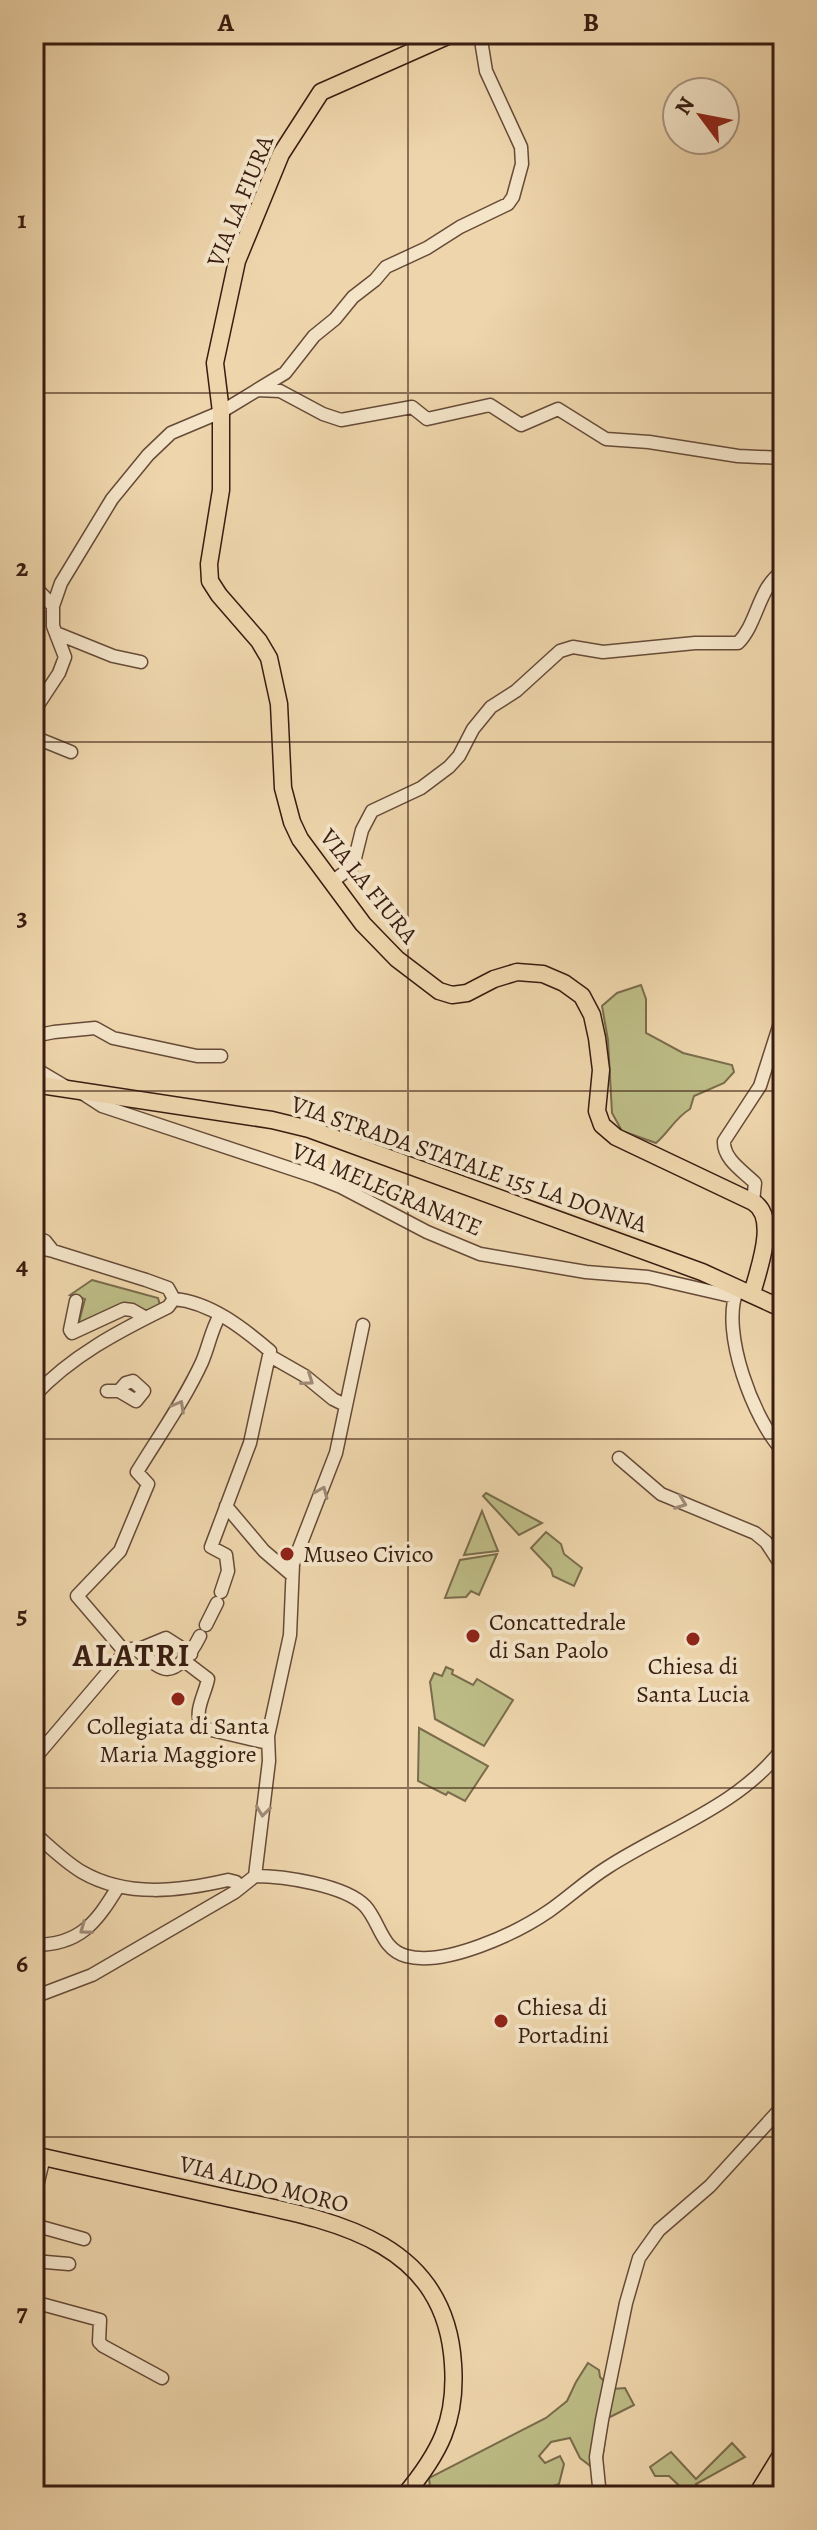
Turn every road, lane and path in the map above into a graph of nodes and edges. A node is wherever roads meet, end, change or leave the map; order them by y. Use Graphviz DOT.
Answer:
graph roads {
  1 [pos="452,34"];
  2 [pos="480,34"];
  3 [pos="254,390"];
  4 [pos="221,412"];
  5 [pos="783,458"];
  6 [pos="783,571"];
  7 [pos="34,586"];
  8 [pos="53,606"];
  9 [pos="56,633"];
  10 [pos="141,662"];
  11 [pos="34,711"];
  12 [pos="34,737"];
  13 [pos="71,752"];
  14 [pos="333,881"];
  15 [pos="783,1014"];
  16 [pos="34,1036"];
  17 [pos="221,1056"];
  18 [pos="34,1068"];
  19 [pos="34,1084"];
  20 [pos="74,1090"];
  21 [pos="753,1202"];
  22 [pos="775,1221"];
  23 [pos="34,1237"];
  24 [pos="34,1247"];
  25 [pos="53,1251"];
  26 [pos="742,1293"];
  27 [pos="174,1299"];
  28 [pos="76,1301"];
  29 [pos="783,1309"];
  30 [pos="220,1315"];
  31 [pos="146,1318"];
  32 [pos="363,1325"];
  33 [pos="270,1356"];
  34 [pos="34,1396"];
  35 [pos="345,1405"];
  36 [pos="783,1451"];
  37 [pos="619,1458"];
  38 [pos="226,1506"];
  39 [pos="783,1568"];
  40 [pos="290,1573"];
  41 [pos="131,1651"];
  42 [pos="187,1657"];
  43 [pos="268,1743"];
  44 [pos="783,1748"];
  45 [pos="34,1759"];
  46 [pos="34,1833"];
  47 [pos="255,1876"];
  48 [pos="118,1887"];
  49 [pos="238,1889"];
  50 [pos="34,1945"];
  51 [pos="34,1997"];
  52 [pos="783,2106"];
  53 [pos="39,2156"];
  54 [pos="34,2198"];
  55 [pos="34,2225"];
  56 [pos="84,2239"];
  57 [pos="34,2261"];
  58 [pos="69,2264"];
  59 [pos="34,2302"];
  60 [pos="162,2378"];
  61 [pos="783,2452"];
  62 [pos="404,2496"];
  63 [pos="600,2496"];
  64 [pos="756,2496"];
  1 -- 4 [label="main road, VIA LA FIURA"];
  2 -- 3 [label="street"];
  3 -- 4 [label="street"];
  3 -- 5 [label="street"];
  4 -- 8 [label="street"];
  4 -- 14 [label="main road, VIA LA FIURA"];
  6 -- 14 [label="street"];
  7 -- 8 [label="street"];
  8 -- 9 [label="street"];
  9 -- 10 [label="street"];
  9 -- 11 [label="street"];
  12 -- 13 [label="street"];
  14 -- 21 [label="main road, VIA LA FIURA"];
  15 -- 21 [label="street"];
  16 -- 17 [label="street"];
  18 -- 20 [label="street, VIA MELEGRANATE"];
  19 -- 20 [label="main road, VIA STRADA STATALE 155 LA DONNA"];
  20 -- 26 [label="main road, VIA STRADA STATALE 155 LA DONNA"];
  20 -- 26 [label="street, VIA MELEGRANATE"];
  21 -- 22 [label="main road"];
  22 -- 26 [label="main road"];
  23 -- 25 [label="street"];
  24 -- 25 [label="street"];
  25 -- 27 [label="street"];
  26 -- 29 [label="main road, VIA STRADA STATALE 155 LA DONNA"];
  26 -- 36 [label="street"];
  27 -- 30 [label="street"];
  27 -- 31 [label="street"];
  28 -- 31 [label="street"];
  30 -- 33 [label="street"];
  41 -- 30 [label="street, one-way"];
  31 -- 34 [label="street"];
  32 -- 35 [label="street"];
  33 -- 35 [label="street, one-way"];
  33 -- 38 [label="street"];
  40 -- 35 [label="street, one-way"];
  37 -- 39 [label="street, one-way"];
  38 -- 40 [label="street"];
  38 -- 42 [label="street"];
  40 -- 43 [label="street"];
  41 -- 42 [label="street"];
  41 -- 42 [label="street"];
  41 -- 45 [label="street"];
  42 -- 43 [label="street"];
  43 -- 47 [label="street, one-way"];
  44 -- 47 [label="street"];
  46 -- 48 [label="street"];
  47 -- 49 [label="street"];
  48 -- 49 [label="street"];
  48 -- 50 [label="street, one-way"];
  49 -- 51 [label="street"];
  52 -- 63 [label="street"];
  53 -- 54 [label="street"];
  53 -- 62 [label="main road, VIA ALDO MORO"];
  55 -- 56 [label="street"];
  57 -- 58 [label="street"];
  59 -- 60 [label="street"];
  61 -- 64 [label="main road"];
}
